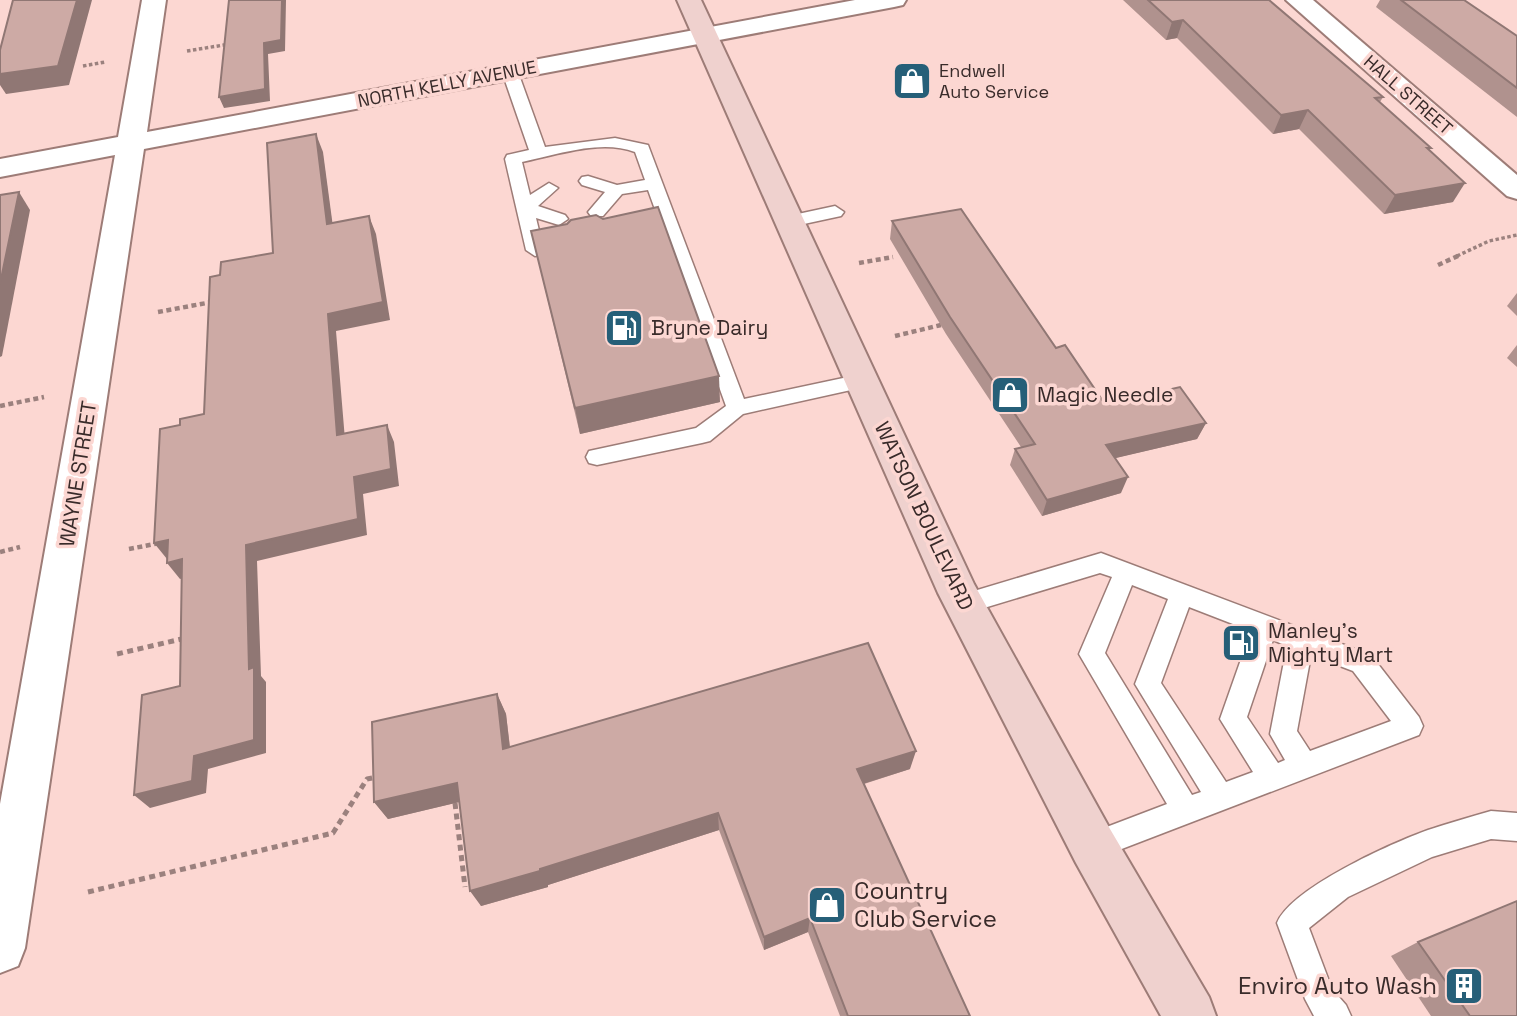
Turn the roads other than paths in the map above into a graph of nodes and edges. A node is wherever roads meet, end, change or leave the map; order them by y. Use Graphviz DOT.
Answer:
graph roads {
  1 [pos="154,0"];
  2 [pos="689,0"];
  3 [pos="1298,0"];
  4 [pos="879,1"];
  5 [pos="705,35"];
  6 [pos="510,72"];
  7 [pos="132,143"];
  8 [pos="538,154"];
  9 [pos="0,168"];
  10 [pos="588,181"];
  11 [pos="656,183"];
  12 [pos="549,188"];
  13 [pos="616,190"];
  14 [pos="1517,190"];
  15 [pos="525,208"];
  16 [pos="597,212"];
  17 [pos="835,212"];
  18 [pos="559,219"];
  19 [pos="790,221"];
  20 [pos="565,244"];
  21 [pos="862,381"];
  22 [pos="737,408"];
  23 [pos="597,457"];
  24 [pos="1126,572"];
  25 [pos="1182,593"];
  26 [pos="964,604"];
  27 [pos="1265,626"];
  28 [pos="1301,640"];
  29 [pos="1305,766"];
  30 [pos="1273,778"];
  31 [pos="1220,797"];
  32 [pos="1186,810"];
  33 [pos="1517,827"];
  34 [pos="1093,846"];
  35 [pos="0,948"];
  36 [pos="1190,1016"];
  37 [pos="1335,1016"];
  1 -- 7 [label="street, WAYNE STREET"];
  2 -- 5 [label="street, WATSON BOULEVARD"];
  3 -- 14 [label="street, HALL STREET"];
  4 -- 5 [label="street, NORTH KELLY AVENUE"];
  5 -- 6 [label="street, NORTH KELLY AVENUE"];
  5 -- 19 [label="street, WATSON BOULEVARD"];
  6 -- 7 [label="street, NORTH KELLY AVENUE"];
  6 -- 8 [label="lane"];
  7 -- 9 [label="street, NORTH KELLY AVENUE"];
  7 -- 35 [label="street, WAYNE STREET"];
  8 -- 11 [label="lane"];
  8 -- 15 [label="lane"];
  10 -- 13 [label="lane"];
  11 -- 13 [label="lane"];
  11 -- 22 [label="lane"];
  12 -- 15 [label="lane"];
  13 -- 16 [label="lane"];
  15 -- 18 [label="lane"];
  15 -- 20 [label="lane"];
  17 -- 19 [label="lane"];
  19 -- 21 [label="street, WATSON BOULEVARD"];
  21 -- 22 [label="lane"];
  21 -- 26 [label="street, WATSON BOULEVARD"];
  22 -- 23 [label="lane"];
  24 -- 25 [label="lane"];
  24 -- 26 [label="lane"];
  24 -- 32 [label="lane"];
  25 -- 27 [label="lane"];
  25 -- 31 [label="lane"];
  26 -- 34 [label="street, WATSON BOULEVARD"];
  27 -- 28 [label="lane"];
  27 -- 30 [label="lane"];
  28 -- 29 [label="lane"];
  28 -- 29 [label="lane"];
  29 -- 30 [label="lane"];
  30 -- 31 [label="lane"];
  31 -- 32 [label="lane"];
  32 -- 34 [label="lane"];
  33 -- 37 [label="lane"];
  34 -- 36 [label="street, WATSON BOULEVARD"];
}
